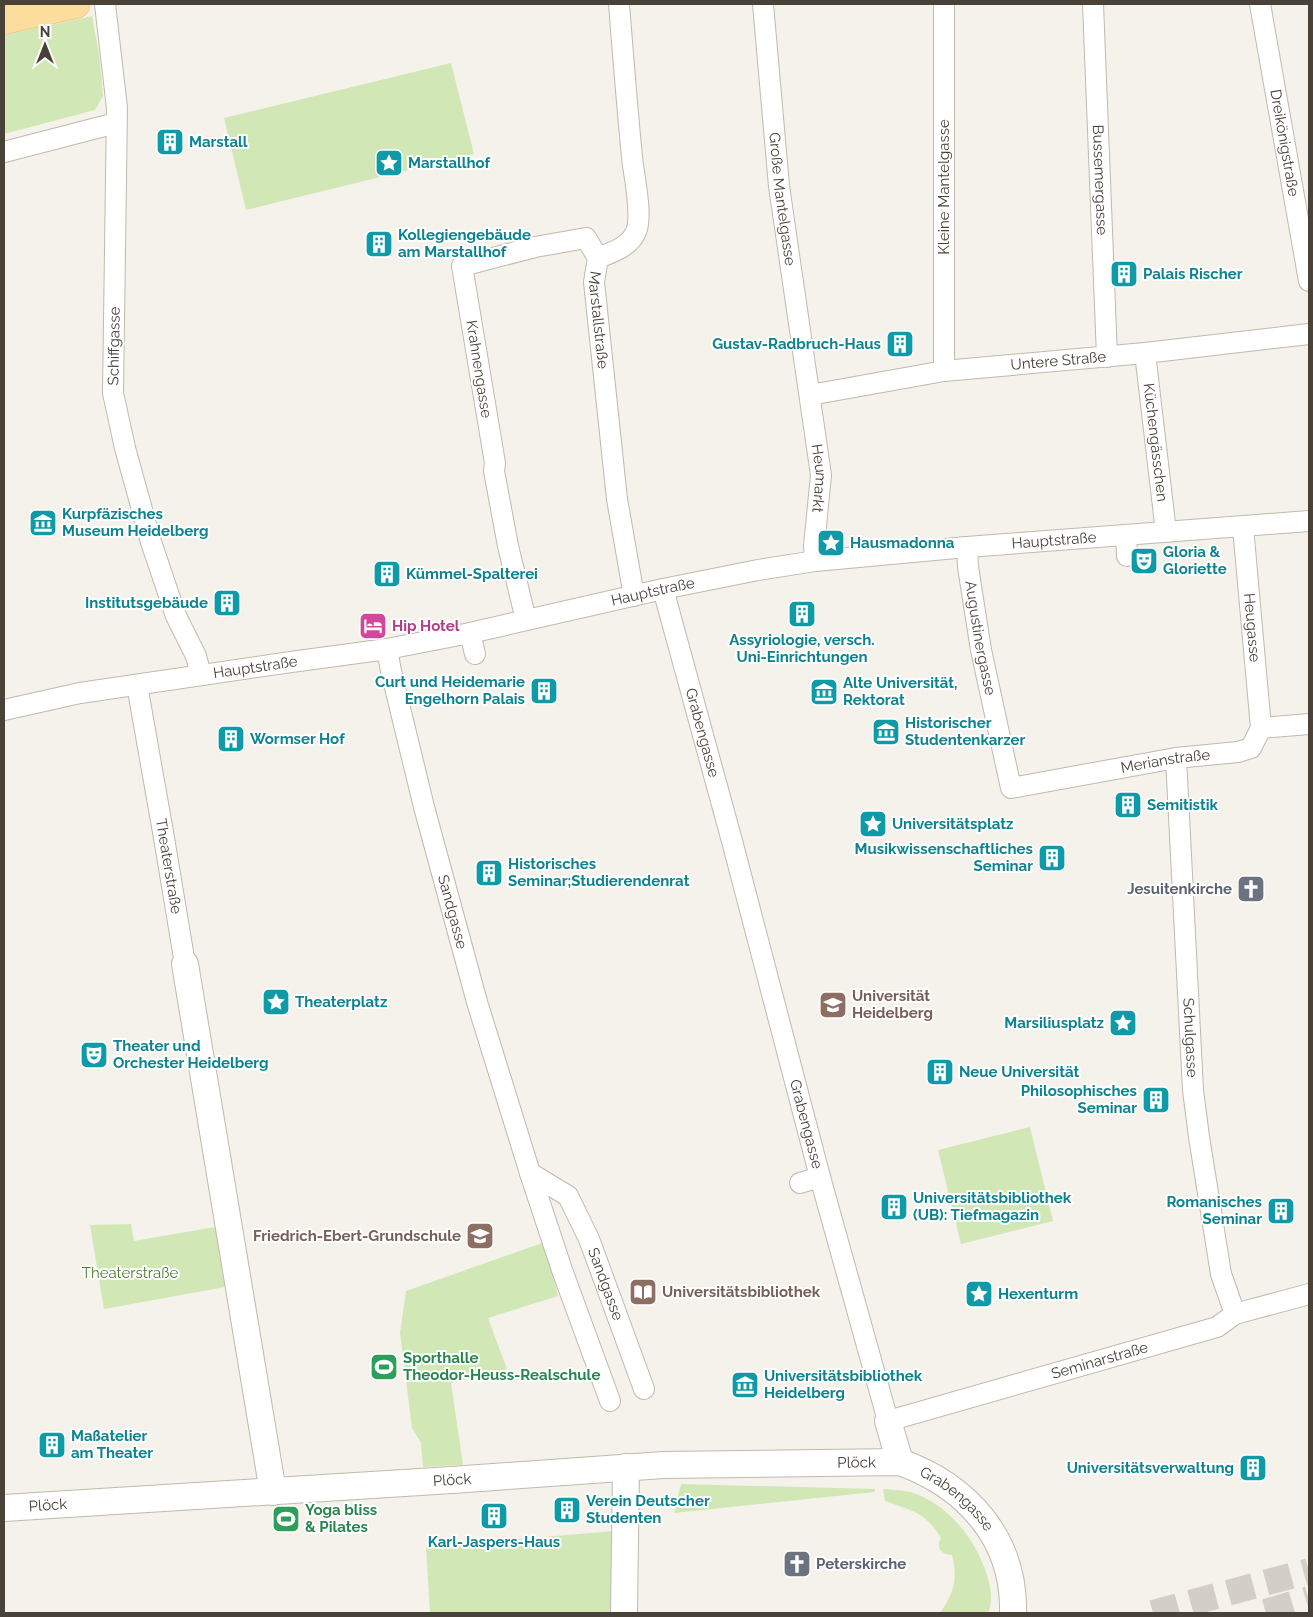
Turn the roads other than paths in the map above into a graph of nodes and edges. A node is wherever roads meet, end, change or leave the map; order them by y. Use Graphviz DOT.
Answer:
graph roads {
  1 [pos="76,4"];
  2 [pos="105,4"];
  3 [pos="619,4"];
  4 [pos="762,4"];
  5 [pos="944,4"];
  6 [pos="1093,4"];
  7 [pos="1260,4"];
  8 [pos="4,20"];
  9 [pos="116,123"];
  10 [pos="4,152"];
  11 [pos="598,258"];
  12 [pos="1309,281"];
  13 [pos="1309,334"];
  14 [pos="1145,353"];
  15 [pos="1107,357"];
  16 [pos="944,370"];
  17 [pos="810,394"];
  18 [pos="1309,522"];
  19 [pos="1166,525"];
  20 [pos="1243,527"];
  21 [pos="1126,535"];
  22 [pos="968,547"];
  23 [pos="1127,556"];
  24 [pos="815,561"];
  25 [pos="663,589"];
  26 [pos="634,596"];
  27 [pos="526,620"];
  28 [pos="470,633"];
  29 [pos="388,649"];
  30 [pos="475,654"];
  31 [pos="201,675"];
  32 [pos="136,685"];
  33 [pos="4,710"];
  34 [pos="1309,724"];
  35 [pos="1261,728"];
  36 [pos="1176,758"];
  37 [pos="1011,788"];
  38 [pos="185,964"];
  39 [pos="530,1173"];
  40 [pos="820,1177"];
  41 [pos="800,1183"];
  42 [pos="1309,1294"];
  43 [pos="1235,1314"];
  44 [pos="644,1389"];
  45 [pos="610,1401"];
  46 [pos="888,1421"];
  47 [pos="900,1462"];
  48 [pos="626,1467"];
  49 [pos="274,1492"];
  50 [pos="4,1508"];
  51 [pos="624,1613"];
  52 [pos="1013,1613"];
  1 -- 8 [label="main road"];
  2 -- 9 [label="street, Schiffgasse"];
  3 -- 11 [label="street, Marstallstraße"];
  4 -- 17 [label="street, Große Mantelgasse"];
  5 -- 16 [label="street, Kleine Mantelgasse"];
  6 -- 15 [label="street, Bussemergasse"];
  7 -- 12 [label="street, Dreikönigstraße"];
  9 -- 10 [label="street"];
  9 -- 31 [label="street, Schiffgasse"];
  11 -- 26 [label="street, Marstallstraße"];
  11 -- 27 [label="street, Krahnengasse"];
  13 -- 14 [label="street, Untere Straße"];
  14 -- 15 [label="street, Untere Straße"];
  14 -- 19 [label="street, Küchengässchen"];
  15 -- 16 [label="street, Untere Straße"];
  16 -- 17 [label="street, Untere Straße"];
  17 -- 24 [label="street, Heumarkt"];
  18 -- 20 [label="street, Hauptstraße"];
  19 -- 20 [label="street, Hauptstraße"];
  19 -- 21 [label="street, Hauptstraße"];
  20 -- 35 [label="street, Heugasse"];
  21 -- 22 [label="street, Hauptstraße"];
  21 -- 23 [label="street"];
  22 -- 24 [label="street, Hauptstraße"];
  22 -- 37 [label="street, Augustinergasse"];
  24 -- 25 [label="street, Hauptstraße"];
  25 -- 26 [label="street, Hauptstraße"];
  25 -- 40 [label="street, Grabengasse"];
  26 -- 27 [label="street, Hauptstraße"];
  27 -- 28 [label="street, Hauptstraße"];
  28 -- 29 [label="street, Hauptstraße"];
  28 -- 30 [label="street"];
  29 -- 31 [label="street, Hauptstraße"];
  29 -- 39 [label="street, Sandgasse"];
  31 -- 32 [label="street, Hauptstraße"];
  32 -- 33 [label="street, Hauptstraße"];
  32 -- 38 [label="street, Theaterstraße"];
  34 -- 35 [label="street"];
  35 -- 36 [label="street, Merianstraße"];
  36 -- 37 [label="street, Merianstraße"];
  36 -- 43 [label="street, Schulgasse"];
  38 -- 49 [label="street, Theaterstraße"];
  39 -- 44 [label="street, Sandgasse"];
  39 -- 45 [label="street, Sandgasse"];
  40 -- 41 [label="street"];
  40 -- 46 [label="street, Grabengasse"];
  42 -- 43 [label="street, Seminarstraße"];
  43 -- 46 [label="street, Seminarstraße"];
  46 -- 47 [label="street, Grabengasse"];
  47 -- 48 [label="street, Plöck"];
  47 -- 52 [label="street, Grabengasse"];
  48 -- 49 [label="street, Plöck"];
  48 -- 51 [label="street"];
  49 -- 50 [label="street, Plöck"];
}
